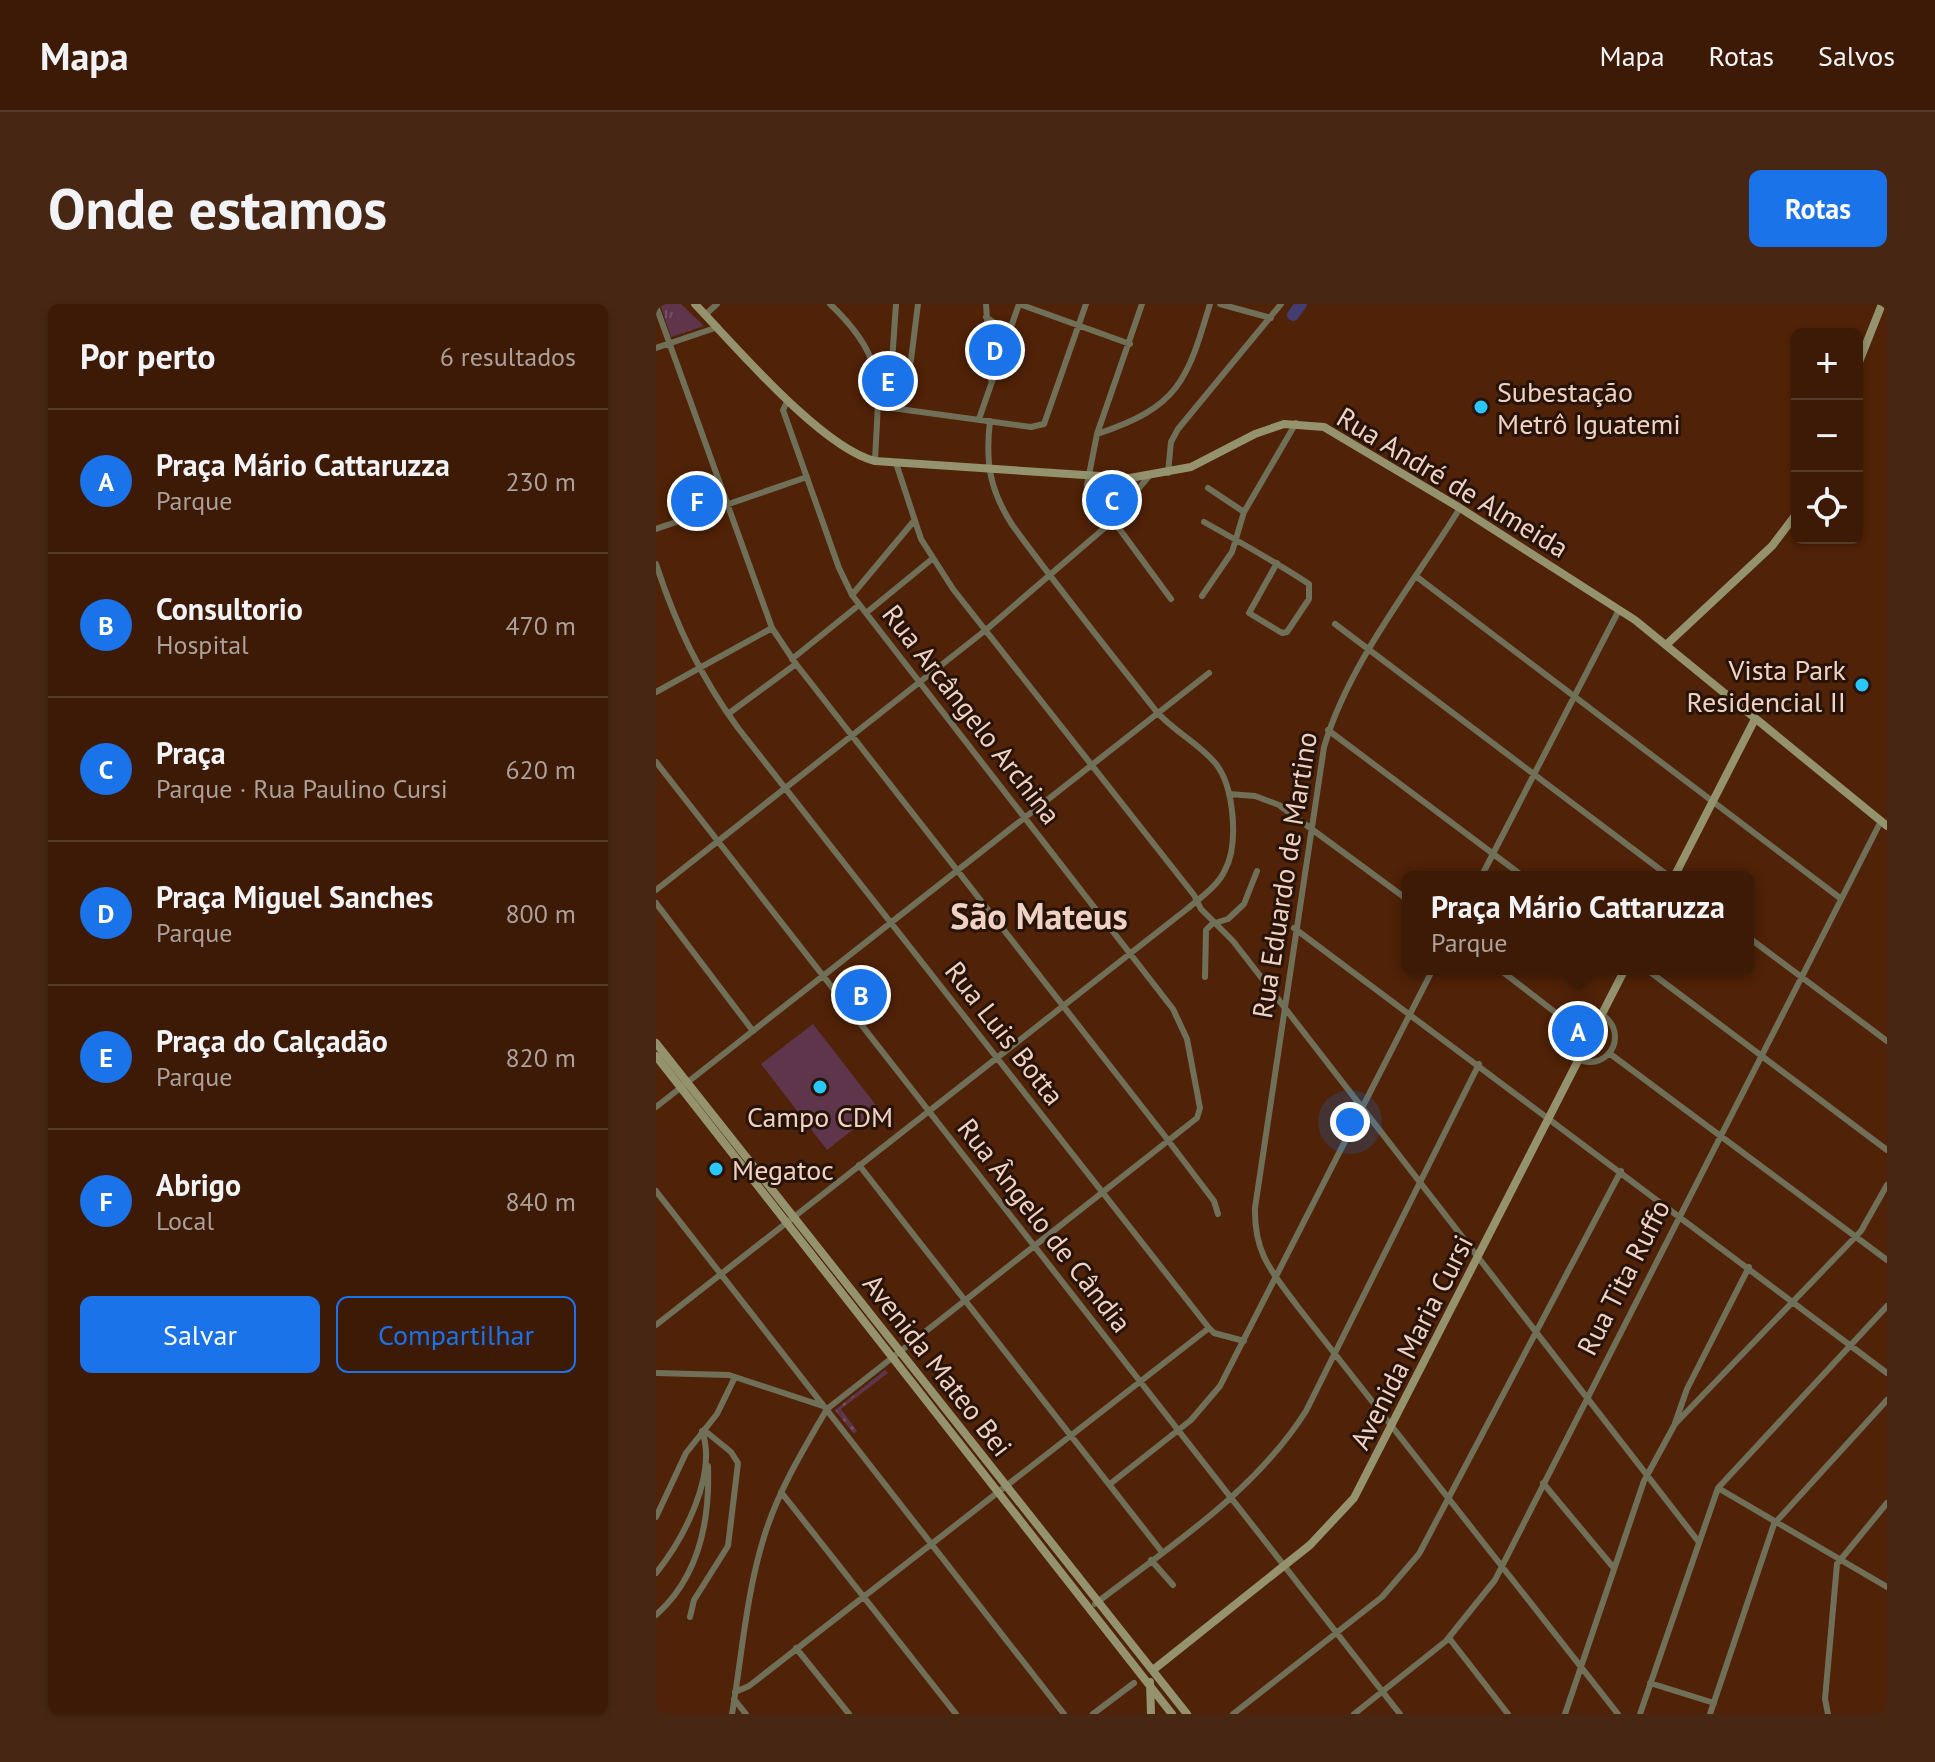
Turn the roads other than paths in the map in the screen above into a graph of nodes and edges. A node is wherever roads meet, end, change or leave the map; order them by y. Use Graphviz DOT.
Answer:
graph roads {
  1 [pos="695,304"];
  2 [pos="717,304"];
  3 [pos="830,304"];
  4 [pos="896,304"];
  5 [pos="918,304"];
  6 [pos="986,304"];
  7 [pos="1019,304"];
  8 [pos="1086,304"];
  9 [pos="1142,304"];
  10 [pos="1210,304"];
  11 [pos="1220,304"];
  12 [pos="1281,304"];
  13 [pos="1882,304"];
  14 [pos="656,306"];
  15 [pos="845,306"];
  16 [pos="838,312"];
  17 [pos="705,315"];
  18 [pos="986,317"];
  19 [pos="1271,318"];
  20 [pos="1011,326"];
  21 [pos="1079,326"];
  22 [pos="718,327"];
  23 [pos="669,344"];
  24 [pos="1130,344"];
  25 [pos="656,348"];
  26 [pos="1863,352"];
  27 [pos="875,366"];
  28 [pos="991,384"];
  29 [pos="788,400"];
  30 [pos="877,406"];
  31 [pos="898,408"];
  32 [pos="979,419"];
  33 [pos="990,421"];
  34 [pos="1296,423"];
  35 [pos="1097,434"];
  36 [pos="875,461"];
  37 [pos="896,463"];
  38 [pos="987,469"];
  39 [pos="1168,473"];
  40 [pos="1149,476"];
  41 [pos="807,477"];
  42 [pos="1086,477"];
  43 [pos="1208,488"];
  44 [pos="726,504"];
  45 [pos="1460,508"];
  46 [pos="1244,512"];
  47 [pos="1111,521"];
  48 [pos="1791,521"];
  49 [pos="913,522"];
  50 [pos="1204,522"];
  51 [pos="656,529"];
  52 [pos="1238,540"];
  53 [pos="932,559"];
  54 [pos="1277,563"];
  55 [pos="656,564"];
  56 [pos="1048,574"];
  57 [pos="1417,577"];
  58 [pos="852,595"];
  59 [pos="1202,596"];
  60 [pos="1171,599"];
  61 [pos="859,605"];
  62 [pos="1619,610"];
  63 [pos="866,613"];
  64 [pos="1335,624"];
  65 [pos="772,628"];
  66 [pos="987,629"];
  67 [pos="1666,645"];
  68 [pos="1369,651"];
  69 [pos="794,662"];
  70 [pos="698,670"];
  71 [pos="1209,673"];
  72 [pos="919,684"];
  73 [pos="656,692"];
  74 [pos="1575,697"];
  75 [pos="728,714"];
  76 [pos="1159,714"];
  77 [pos="1755,719"];
  78 [pos="1328,730"];
  79 [pos="853,736"];
  80 [pos="656,762"];
  81 [pos="1092,767"];
  82 [pos="1535,776"];
  83 [pos="784,788"];
  84 [pos="1229,794"];
  85 [pos="1713,801"];
  86 [pos="1027,819"];
  87 [pos="1884,823"];
  88 [pos="1309,827"];
  89 [pos="718,841"];
  90 [pos="1494,854"];
  91 [pos="958,871"];
  92 [pos="1257,871"];
  93 [pos="1484,871"];
  94 [pos="1516,871"];
  95 [pos="1664,871"];
  96 [pos="1675,871"];
  97 [pos="656,890"];
  98 [pos="1402,896"];
  99 [pos="1840,898"];
  100 [pos="1197,901"];
  101 [pos="656,903"];
  102 [pos="1215,922"];
  103 [pos="891,923"];
  104 [pos="1294,928"];
  105 [pos="1754,942"];
  106 [pos="1131,952"];
  107 [pos="1430,975"];
  108 [pos="1507,975"];
  109 [pos="1622,975"];
  110 [pos="1654,975"];
  111 [pos="823,977"];
  112 [pos="1205,977"];
  113 [pos="1800,977"];
  114 [pos="1063,1005"];
  115 [pos="1283,1006"];
  116 [pos="1411,1012"];
  117 [pos="1602,1015"];
  118 [pos="1569,1023"];
  119 [pos="753,1031"];
  120 [pos="1887,1041"];
  121 [pos="656,1043"];
  122 [pos="1609,1053"];
  123 [pos="656,1056"];
  124 [pos="1761,1056"];
  125 [pos="996,1058"];
  126 [pos="1579,1060"];
  127 [pos="1479,1064"];
  128 [pos="684,1085"];
  129 [pos="656,1107"];
  130 [pos="1363,1109"];
  131 [pos="928,1110"];
  132 [pos="1550,1117"];
  133 [pos="1720,1135"];
  134 [pos="1168,1141"];
  135 [pos="1887,1150"];
  136 [pos="859,1165"];
  137 [pos="1621,1171"];
  138 [pos="1421,1183"];
  139 [pos="1887,1185"];
  140 [pos="656,1191"];
  141 [pos="1102,1192"];
  142 [pos="1218,1214"];
  143 [pos="1679,1215"];
  144 [pos="789,1220"];
  145 [pos="1854,1236"];
  146 [pos="1033,1246"];
  147 [pos="1479,1257"];
  148 [pos="1887,1260"];
  149 [pos="1749,1267"];
  150 [pos="720,1274"];
  151 [pos="1276,1277"];
  152 [pos="965,1299"];
  153 [pos="1794,1302"];
  154 [pos="1887,1306"];
  155 [pos="656,1325"];
  156 [pos="1209,1328"];
  157 [pos="1537,1332"];
  158 [pos="1244,1341"];
  159 [pos="1851,1345"];
  160 [pos="899,1351"];
  161 [pos="1335,1353"];
  162 [pos="891,1358"];
  163 [pos="656,1373"];
  164 [pos="1887,1373"];
  165 [pos="735,1377"];
  166 [pos="1139,1382"];
  167 [pos="1685,1394"];
  168 [pos="1588,1396"];
  169 [pos="1887,1400"];
  170 [pos="1698,1401"];
  171 [pos="826,1408"];
  172 [pos="1675,1424"];
  173 [pos="1393,1426"];
  174 [pos="1178,1430"];
  175 [pos="703,1431"];
  176 [pos="1071,1434"];
  177 [pos="708,1466"];
  178 [pos="1648,1472"];
  179 [pos="1543,1483"];
  180 [pos="1110,1484"];
  181 [pos="1005,1485"];
  182 [pos="1718,1488"];
  183 [pos="781,1492"];
  184 [pos="995,1492"];
  185 [pos="1231,1497"];
  186 [pos="1451,1500"];
  187 [pos="1887,1503"];
  188 [pos="656,1517"];
  189 [pos="1775,1523"];
  190 [pos="1698,1541"];
  191 [pos="931,1543"];
  192 [pos="1162,1552"];
  193 [pos="1151,1560"];
  194 [pos="1839,1560"];
  195 [pos="1284,1565"];
  196 [pos="1502,1565"];
  197 [pos="1613,1567"];
  198 [pos="656,1573"];
  199 [pos="1173,1585"];
  200 [pos="1887,1587"];
  201 [pos="864,1596"];
  202 [pos="1098,1602"];
  203 [pos="1089,1609"];
  204 [pos="656,1615"];
  205 [pos="690,1617"];
  206 [pos="1337,1633"];
  207 [pos="1449,1638"];
  208 [pos="796,1648"];
  209 [pos="1580,1666"];
  210 [pos="1153,1670"];
  211 [pos="1134,1683"];
  212 [pos="1650,1683"];
  213 [pos="1152,1687"];
  214 [pos="1382,1691"];
  215 [pos="735,1696"];
  216 [pos="1714,1703"];
  217 [pos="1151,1712"];
  218 [pos="732,1714"];
  219 [pos="746,1714"];
  220 [pos="849,1714"];
  221 [pos="956,1714"];
  222 [pos="1064,1714"];
  223 [pos="1093,1714"];
  224 [pos="1172,1714"];
  225 [pos="1187,1714"];
  226 [pos="1233,1714"];
  227 [pos="1354,1714"];
  228 [pos="1400,1714"];
  229 [pos="1508,1714"];
  230 [pos="1565,1714"];
  231 [pos="1618,1714"];
  232 [pos="1640,1714"];
  233 [pos="1710,1714"];
  234 [pos="1828,1714"];
  1 -- 17 [label="main road, Rua André de Almeida"];
  2 -- 17 [label="street"];
  3 -- 16 [label="street"];
  4 -- 27 [label="street"];
  5 -- 31 [label="street"];
  6 -- 18 [label="street"];
  7 -- 20 [label="street"];
  7 -- 21 [label="street"];
  8 -- 21 [label="street"];
  9 -- 24 [label="street"];
  10 -- 35 [label="street"];
  11 -- 19 [label="street"];
  12 -- 19 [label="street"];
  13 -- 26 [label="main road"];
  14 -- 23 [label="street"];
  15 -- 16 [label="street"];
  16 -- 27 [label="street"];
  17 -- 22 [label="main road, Rua André de Almeida"];
  18 -- 20 [label="street"];
  18 -- 28 [label="street"];
  19 -- 39 [label="street"];
  20 -- 28 [label="street"];
  21 -- 24 [label="street"];
  21 -- 33 [label="street"];
  22 -- 23 [label="street"];
  22 -- 29 [label="main road, Rua André de Almeida"];
  23 -- 25 [label="street"];
  23 -- 44 [label="street"];
  24 -- 35 [label="street"];
  27 -- 30 [label="street"];
  28 -- 32 [label="street"];
  29 -- 36 [label="main road, Rua André de Almeida"];
  29 -- 41 [label="street, Rua Arcângelo Archina"];
  30 -- 31 [label="street"];
  30 -- 36 [label="street"];
  31 -- 32 [label="street"];
  32 -- 33 [label="street"];
  33 -- 38 [label="street"];
  34 -- 39 [label="main road, Rua André de Almeida"];
  34 -- 45 [label="main road, Rua André de Almeida"];
  34 -- 46 [label="street"];
  35 -- 42 [label="street"];
  36 -- 37 [label="main road, Rua André de Almeida"];
  37 -- 38 [label="main road, Rua André de Almeida"];
  37 -- 49 [label="street"];
  38 -- 42 [label="main road, Rua André de Almeida"];
  38 -- 56 [label="street"];
  39 -- 40 [label="main road, Rua André de Almeida"];
  40 -- 42 [label="main road, Rua André de Almeida"];
  40 -- 47 [label="street"];
  41 -- 44 [label="street"];
  41 -- 58 [label="street, Rua Arcângelo Archina"];
  42 -- 47 [label="street"];
  43 -- 46 [label="street"];
  44 -- 51 [label="street"];
  44 -- 65 [label="street"];
  45 -- 57 [label="street, Rua Eduardo de Martino"];
  45 -- 62 [label="main road, Rua André de Almeida"];
  46 -- 52 [label="street"];
  47 -- 56 [label="street"];
  47 -- 60 [label="street"];
  48 -- 67 [label="main road"];
  49 -- 53 [label="street"];
  49 -- 58 [label="street"];
  50 -- 52 [label="street"];
  52 -- 54 [label="street"];
  52 -- 59 [label="street"];
  53 -- 63 [label="street"];
  53 -- 66 [label="street"];
  54 -- 54 [label="street"];
  55 -- 70 [label="street, Rua Luis Botta"];
  56 -- 66 [label="street"];
  56 -- 76 [label="street"];
  57 -- 68 [label="street, Rua Eduardo de Martino"];
  57 -- 74 [label="street"];
  58 -- 61 [label="street, Rua Arcângelo Archina"];
  61 -- 63 [label="street, Rua Arcângelo Archina"];
  61 -- 69 [label="street"];
  62 -- 67 [label="main road, Rua André de Almeida"];
  62 -- 74 [label="street"];
  63 -- 72 [label="street, Rua Arcângelo Archina"];
  64 -- 68 [label="street"];
  65 -- 69 [label="street"];
  65 -- 70 [label="street"];
  66 -- 72 [label="street"];
  66 -- 81 [label="street"];
  67 -- 77 [label="main road, Rua André de Almeida"];
  68 -- 78 [label="street, Rua Eduardo de Martino"];
  68 -- 82 [label="street"];
  69 -- 75 [label="street"];
  69 -- 79 [label="street"];
  70 -- 73 [label="street"];
  70 -- 75 [label="street, Rua Luis Botta"];
  71 -- 76 [label="street"];
  72 -- 79 [label="street"];
  72 -- 86 [label="street, Rua Arcângelo Archina"];
  74 -- 82 [label="street"];
  74 -- 85 [label="street"];
  75 -- 83 [label="street, Rua Luis Botta"];
  76 -- 81 [label="street"];
  76 -- 84 [label="street"];
  77 -- 85 [label="main road"];
  77 -- 87 [label="main road, Rua André de Almeida"];
  78 -- 88 [label="street, Rua Eduardo de Martino"];
  78 -- 90 [label="street"];
  79 -- 83 [label="street"];
  79 -- 91 [label="street"];
  80 -- 89 [label="street, Rua Ângelo de Cândia"];
  81 -- 86 [label="street"];
  81 -- 100 [label="street"];
  82 -- 90 [label="street"];
  82 -- 95 [label="street"];
  83 -- 89 [label="street"];
  83 -- 103 [label="street, Rua Luis Botta"];
  84 -- 88 [label="street"];
  84 -- 100 [label="street"];
  85 -- 96 [label="main road"];
  85 -- 99 [label="street"];
  86 -- 91 [label="street"];
  86 -- 106 [label="street, Rua Arcângelo Archina"];
  87 -- 99 [label="street, Rua Tita Ruffo"];
  88 -- 98 [label="street"];
  88 -- 104 [label="street, Rua Eduardo de Martino"];
  89 -- 97 [label="street"];
  89 -- 111 [label="street, Rua Ângelo de Cândia"];
  90 -- 93 [label="street"];
  90 -- 94 [label="street"];
  91 -- 103 [label="street"];
  91 -- 114 [label="street"];
  92 -- 102 [label="street"];
  99 -- 113 [label="street, Rua Tita Ruffo"];
  100 -- 102 [label="street"];
  100 -- 106 [label="street"];
  101 -- 119 [label="street"];
  102 -- 112 [label="street"];
  102 -- 115 [label="street"];
  103 -- 111 [label="street"];
  103 -- 125 [label="street, Rua Luis Botta"];
  104 -- 115 [label="street, Rua Eduardo de Martino"];
  104 -- 116 [label="street"];
  105 -- 113 [label="street"];
  106 -- 114 [label="street"];
  106 -- 134 [label="street, Rua Arcângelo Archina"];
  107 -- 116 [label="street"];
  108 -- 118 [label="street"];
  109 -- 117 [label="main road, Avenida Maria Cursi"];
  110 -- 124 [label="street"];
  111 -- 119 [label="street"];
  111 -- 131 [label="street, Rua Ângelo de Cândia"];
  113 -- 120 [label="street"];
  113 -- 124 [label="street, Rua Tita Ruffo"];
  114 -- 125 [label="street"];
  114 -- 134 [label="street"];
  115 -- 130 [label="street"];
  115 -- 151 [label="street, Rua Eduardo de Martino"];
  116 -- 127 [label="street"];
  116 -- 130 [label="street"];
  117 -- 118 [label="street"];
  117 -- 122 [label="street"];
  117 -- 126 [label="main road, Avenida Maria Cursi"];
  118 -- 126 [label="street"];
  119 -- 128 [label="street"];
  121 -- 128 [label="main road, Avenida Mateo Bei"];
  122 -- 126 [label="street"];
  122 -- 133 [label="street"];
  123 -- 128 [label="main road, Avenida Mateo Bei"];
  124 -- 133 [label="street, Rua Tita Ruffo"];
  124 -- 135 [label="street"];
  125 -- 131 [label="street"];
  125 -- 141 [label="street, Rua Luis Botta"];
  126 -- 132 [label="main road, Avenida Maria Cursi"];
  127 -- 132 [label="street"];
  127 -- 138 [label="street"];
  128 -- 129 [label="street"];
  128 -- 144 [label="main road, Avenida Mateo Bei"];
  130 -- 138 [label="street"];
  130 -- 151 [label="street"];
  131 -- 136 [label="street"];
  131 -- 146 [label="street, Rua Ângelo de Cândia"];
  132 -- 137 [label="street"];
  132 -- 147 [label="main road, Avenida Maria Cursi"];
  133 -- 143 [label="street, Rua Tita Ruffo"];
  133 -- 145 [label="street"];
  134 -- 141 [label="street"];
  134 -- 142 [label="street"];
  136 -- 144 [label="street"];
  136 -- 152 [label="street"];
  137 -- 143 [label="street"];
  137 -- 157 [label="street"];
  138 -- 147 [label="street"];
  138 -- 161 [label="street"];
  139 -- 145 [label="street"];
  140 -- 150 [label="street"];
  141 -- 146 [label="street"];
  141 -- 156 [label="street, Rua Luis Botta"];
  143 -- 149 [label="street"];
  143 -- 168 [label="street, Rua Tita Ruffo"];
  144 -- 150 [label="street"];
  144 -- 160 [label="main road, Avenida Mateo Bei"];
  144 -- 162 [label="main road, Avenida Mateo Bei"];
  145 -- 148 [label="street"];
  145 -- 153 [label="street"];
  146 -- 152 [label="street"];
  146 -- 166 [label="street, Rua Ângelo de Cândia"];
  147 -- 157 [label="street"];
  147 -- 173 [label="main road, Avenida Maria Cursi"];
  149 -- 153 [label="street"];
  149 -- 167 [label="street"];
  150 -- 155 [label="street"];
  150 -- 171 [label="street"];
  151 -- 158 [label="street"];
  151 -- 161 [label="street, Rua Eduardo de Martino"];
  152 -- 160 [label="street"];
  152 -- 176 [label="street"];
  153 -- 159 [label="street"];
  153 -- 170 [label="street"];
  154 -- 159 [label="street"];
  156 -- 158 [label="street"];
  156 -- 166 [label="street"];
  157 -- 168 [label="street"];
  157 -- 186 [label="street"];
  158 -- 174 [label="street"];
  159 -- 164 [label="street"];
  159 -- 182 [label="street"];
  160 -- 162 [label="street"];
  160 -- 181 [label="main road, Avenida Mateo Bei"];
  161 -- 173 [label="street, Rua Eduardo de Martino"];
  161 -- 185 [label="street"];
  162 -- 171 [label="street"];
  162 -- 184 [label="main road, Avenida Mateo Bei"];
  163 -- 165 [label="street"];
  165 -- 171 [label="street"];
  165 -- 175 [label="street"];
  166 -- 174 [label="street, Rua Ângelo de Cândia"];
  166 -- 176 [label="street"];
  167 -- 170 [label="street"];
  167 -- 172 [label="street"];
  168 -- 178 [label="street"];
  168 -- 179 [label="street, Rua Tita Ruffo"];
  169 -- 189 [label="street"];
  170 -- 172 [label="street"];
  171 -- 183 [label="street"];
  171 -- 191 [label="street"];
  172 -- 178 [label="street"];
  173 -- 186 [label="street, Rua Eduardo de Martino"];
  173 -- 195 [label="main road, Avenida Maria Cursi"];
  174 -- 180 [label="street"];
  174 -- 185 [label="street, Rua Ângelo de Cândia"];
  175 -- 177 [label="street"];
  175 -- 188 [label="street"];
  175 -- 205 [label="street"];
  176 -- 180 [label="street"];
  176 -- 181 [label="street"];
  177 -- 198 [label="street"];
  177 -- 204 [label="street"];
  178 -- 190 [label="street"];
  178 -- 197 [label="street"];
  179 -- 196 [label="street, Rua Tita Ruffo"];
  179 -- 197 [label="street"];
  180 -- 192 [label="street"];
  181 -- 184 [label="street"];
  181 -- 202 [label="main road, Avenida Mateo Bei"];
  182 -- 189 [label="street"];
  182 -- 190 [label="street"];
  183 -- 201 [label="street"];
  183 -- 215 [label="street"];
  184 -- 191 [label="street"];
  184 -- 203 [label="main road, Avenida Mateo Bei"];
  185 -- 192 [label="street"];
  185 -- 195 [label="street, Rua Ângelo de Cândia"];
  186 -- 196 [label="street, Rua Eduardo de Martino"];
  186 -- 206 [label="street"];
  187 -- 194 [label="street"];
  189 -- 194 [label="street"];
  189 -- 216 [label="street"];
  190 -- 212 [label="street"];
  191 -- 201 [label="street"];
  191 -- 222 [label="street"];
  192 -- 193 [label="street"];
  193 -- 199 [label="street"];
  193 -- 202 [label="street"];
  194 -- 200 [label="street"];
  194 -- 234 [label="street"];
  195 -- 206 [label="street, Rua Ângelo de Cândia"];
  195 -- 210 [label="main road, Avenida Maria Cursi"];
  196 -- 207 [label="street, Rua Tita Ruffo"];
  196 -- 209 [label="street, Rua Eduardo de Martino"];
  197 -- 209 [label="street"];
  201 -- 208 [label="street"];
  201 -- 221 [label="street"];
  202 -- 203 [label="street"];
  202 -- 210 [label="main road, Avenida Mateo Bei"];
  203 -- 213 [label="main road, Avenida Mateo Bei"];
  206 -- 214 [label="street, Rua Ângelo de Cândia"];
  206 -- 226 [label="street"];
  207 -- 214 [label="street, Rua Tita Ruffo"];
  207 -- 229 [label="street"];
  208 -- 215 [label="street"];
  208 -- 220 [label="street"];
  209 -- 230 [label="street"];
  209 -- 231 [label="street, Rua Eduardo de Martino"];
  210 -- 213 [label="main road"];
  210 -- 225 [label="main road, Avenida Mateo Bei"];
  211 -- 223 [label="street"];
  212 -- 216 [label="street"];
  212 -- 232 [label="street"];
  213 -- 217 [label="main road"];
  213 -- 224 [label="main road, Avenida Mateo Bei"];
  214 -- 227 [label="street, Rua Tita Ruffo"];
  214 -- 228 [label="street, Rua Ângelo de Cândia"];
  215 -- 218 [label="street"];
  215 -- 219 [label="street"];
  216 -- 233 [label="street"];
}
